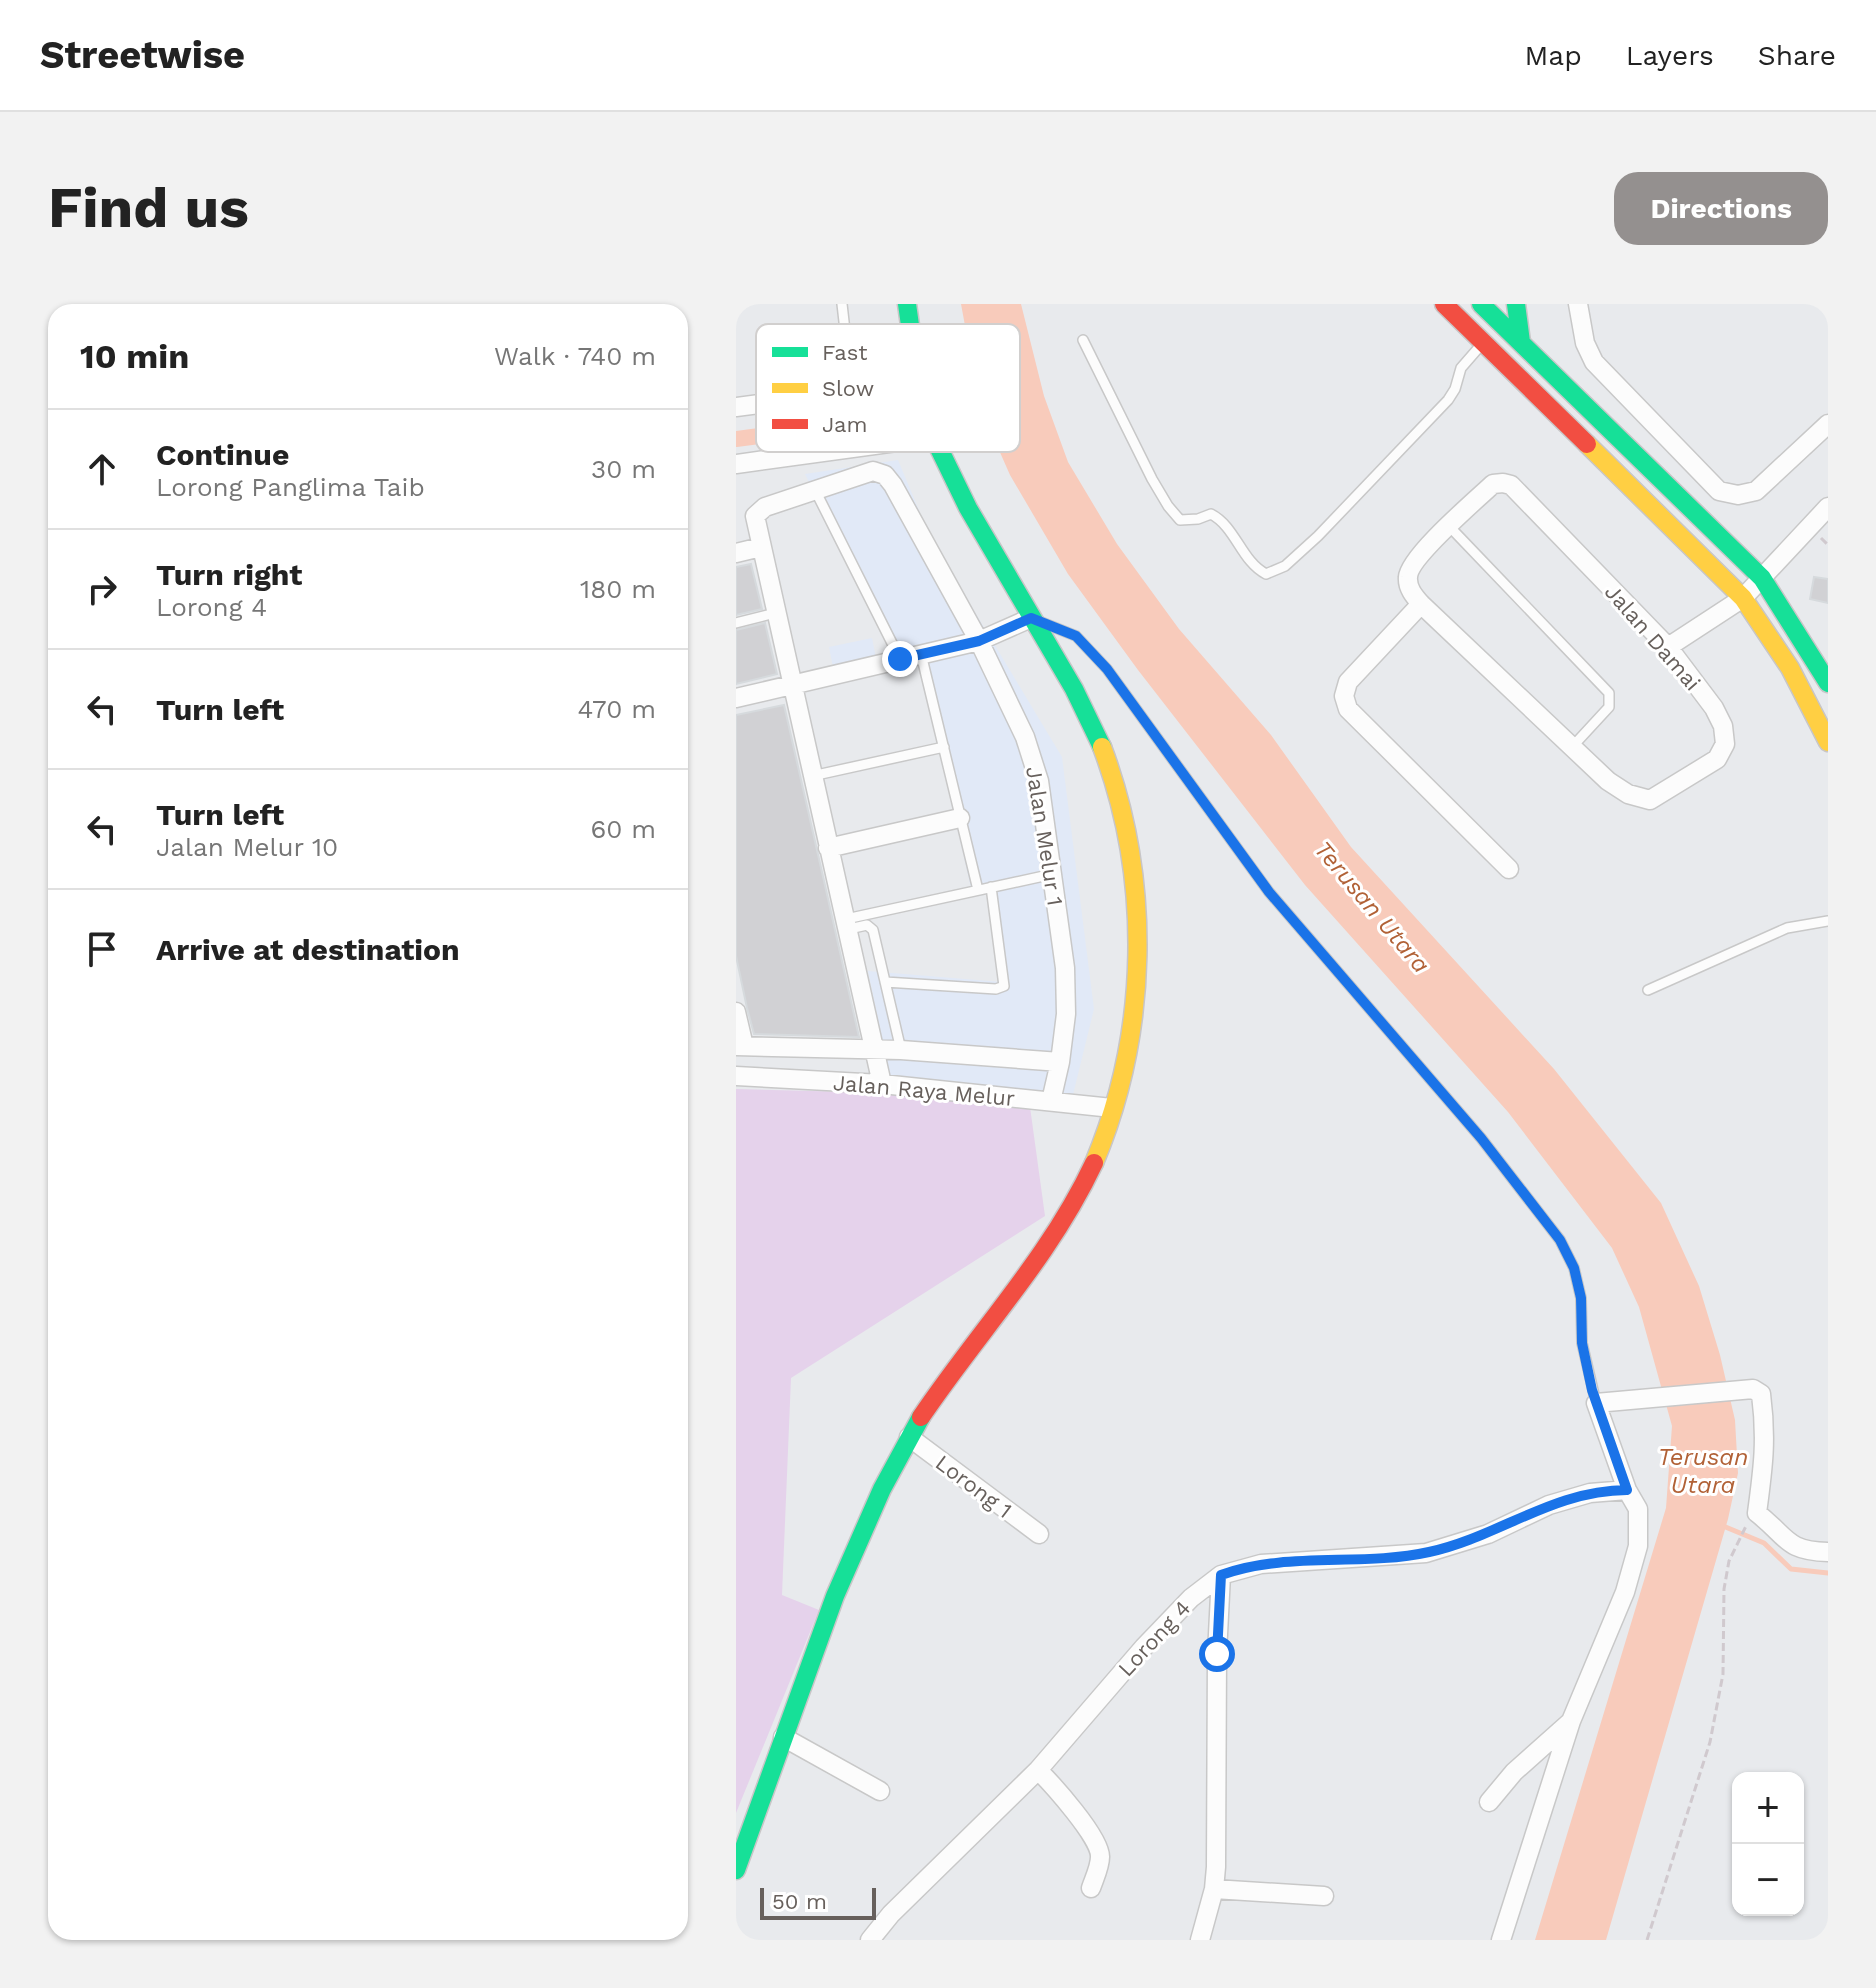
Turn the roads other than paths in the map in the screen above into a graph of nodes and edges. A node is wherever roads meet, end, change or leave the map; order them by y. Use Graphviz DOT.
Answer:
graph roads {
  1 [pos="842,304"];
  2 [pos="907,304"];
  3 [pos="1482,304"];
  4 [pos="1516,304"];
  5 [pos="1578,304"];
  6 [pos="1449,306"];
  7 [pos="1464,323"];
  8 [pos="844,324"];
  9 [pos="910,324"];
  10 [pos="1083,340"];
  11 [pos="1484,342"];
  12 [pos="1521,342"];
  13 [pos="756,404"];
  14 [pos="736,407"];
  15 [pos="1828,424"];
  16 [pos="824,452"];
  17 [pos="941,452"];
  18 [pos="736,464"];
  19 [pos="815,490"];
  20 [pos="1828,507"];
  21 [pos="1448,525"];
  22 [pos="761,547"];
  23 [pos="736,553"];
  24 [pos="1762,578"];
  25 [pos="1743,598"];
  26 [pos="1421,604"];
  27 [pos="775,613"];
  28 [pos="1031,618"];
  29 [pos="736,623"];
  30 [pos="979,641"];
  31 [pos="1668,647"];
  32 [pos="921,654"];
  33 [pos="900,659"];
  34 [pos="791,683"];
  35 [pos="1828,683"];
  36 [pos="736,698"];
  37 [pos="1828,742"];
  38 [pos="1573,746"];
  39 [pos="944,747"];
  40 [pos="812,776"];
  41 [pos="960,818"];
  42 [pos="828,848"];
  43 [pos="1509,869"];
  44 [pos="1053,874"];
  45 [pos="991,887"];
  46 [pos="978,890"];
  47 [pos="1828,921"];
  48 [pos="847,924"];
  49 [pos="885,982"];
  50 [pos="1648,990"];
  51 [pos="736,1012"];
  52 [pos="740,1046"];
  53 [pos="901,1050"];
  54 [pos="875,1051"];
  55 [pos="1060,1062"];
  56 [pos="736,1076"];
  57 [pos="882,1084"];
  58 [pos="1051,1101"];
  59 [pos="1112,1108"];
  60 [pos="1601,1403"];
  61 [pos="909,1437"];
  62 [pos="1627,1490"];
  63 [pos="1039,1534"];
  64 [pos="1828,1552"];
  65 [pos="1221,1575"];
  66 [pos="1571,1721"];
  67 [pos="783,1737"];
  68 [pos="1038,1770"];
  69 [pos="880,1791"];
  70 [pos="1489,1802"];
  71 [pos="736,1870"];
  72 [pos="1091,1888"];
  73 [pos="1214,1889"];
  74 [pos="1324,1896"];
  75 [pos="870,1940"];
  76 [pos="1200,1940"];
  77 [pos="1501,1940"];
  1 -- 8 [label="lane"];
  2 -- 9 [label="main road"];
  3 -- 7 [label="main road"];
  3 -- 12 [label="main road"];
  4 -- 12 [label="main road"];
  5 -- 15 [label="street"];
  6 -- 7 [label="main road"];
  7 -- 11 [label="main road"];
  10 -- 11 [label="lane"];
  11 -- 25 [label="main road"];
  12 -- 24 [label="main road"];
  13 -- 14 [label="street"];
  16 -- 18 [label="street"];
  17 -- 28 [label="main road"];
  19 -- 22 [label="street"];
  19 -- 30 [label="street, Jalan Melur 1"];
  19 -- 33 [label="lane"];
  20 -- 24 [label="street"];
  21 -- 26 [label="street, Jalan Damai"];
  21 -- 31 [label="street, Jalan Damai"];
  21 -- 38 [label="lane"];
  22 -- 23 [label="street"];
  22 -- 27 [label="street"];
  24 -- 25 [label="street"];
  24 -- 35 [label="main road"];
  25 -- 31 [label="street"];
  25 -- 37 [label="main road"];
  26 -- 38 [label="street, Jalan Damai"];
  26 -- 43 [label="street"];
  27 -- 29 [label="lane"];
  27 -- 34 [label="street"];
  28 -- 30 [label="street"];
  28 -- 59 [label="main road"];
  28 -- 60 [label="lane"];
  30 -- 32 [label="street"];
  30 -- 44 [label="street, Jalan Melur 1"];
  31 -- 38 [label="street, Jalan Damai"];
  32 -- 33 [label="street"];
  32 -- 39 [label="lane"];
  33 -- 34 [label="street"];
  34 -- 36 [label="street"];
  34 -- 40 [label="street"];
  39 -- 40 [label="lane"];
  39 -- 41 [label="lane"];
  40 -- 42 [label="street"];
  41 -- 42 [label="street"];
  41 -- 46 [label="lane"];
  42 -- 48 [label="street"];
  44 -- 45 [label="lane"];
  44 -- 55 [label="street, Jalan Melur 1"];
  45 -- 46 [label="lane"];
  45 -- 49 [label="lane"];
  46 -- 48 [label="lane"];
  47 -- 50 [label="lane"];
  48 -- 49 [label="lane"];
  48 -- 54 [label="street"];
  49 -- 53 [label="lane"];
  51 -- 52 [label="street"];
  52 -- 54 [label="street"];
  53 -- 54 [label="street"];
  53 -- 55 [label="street"];
  54 -- 57 [label="street"];
  55 -- 58 [label="street, Jalan Melur 1"];
  56 -- 57 [label="street, Jalan Raya Melur"];
  57 -- 58 [label="street, Jalan Raya Melur"];
  58 -- 59 [label="street, Jalan Raya Melur"];
  59 -- 61 [label="main road"];
  60 -- 62 [label="street"];
  60 -- 64 [label="street"];
  61 -- 63 [label="street, Lorong 1"];
  61 -- 67 [label="main road"];
  62 -- 65 [label="street, Lorong 4"];
  62 -- 66 [label="street"];
  65 -- 68 [label="street, Lorong 4"];
  65 -- 73 [label="street"];
  66 -- 70 [label="street"];
  66 -- 77 [label="street"];
  67 -- 69 [label="street"];
  67 -- 71 [label="main road"];
  68 -- 72 [label="street"];
  68 -- 75 [label="street, Lorong 4"];
  73 -- 74 [label="street"];
  73 -- 76 [label="street"];
}
